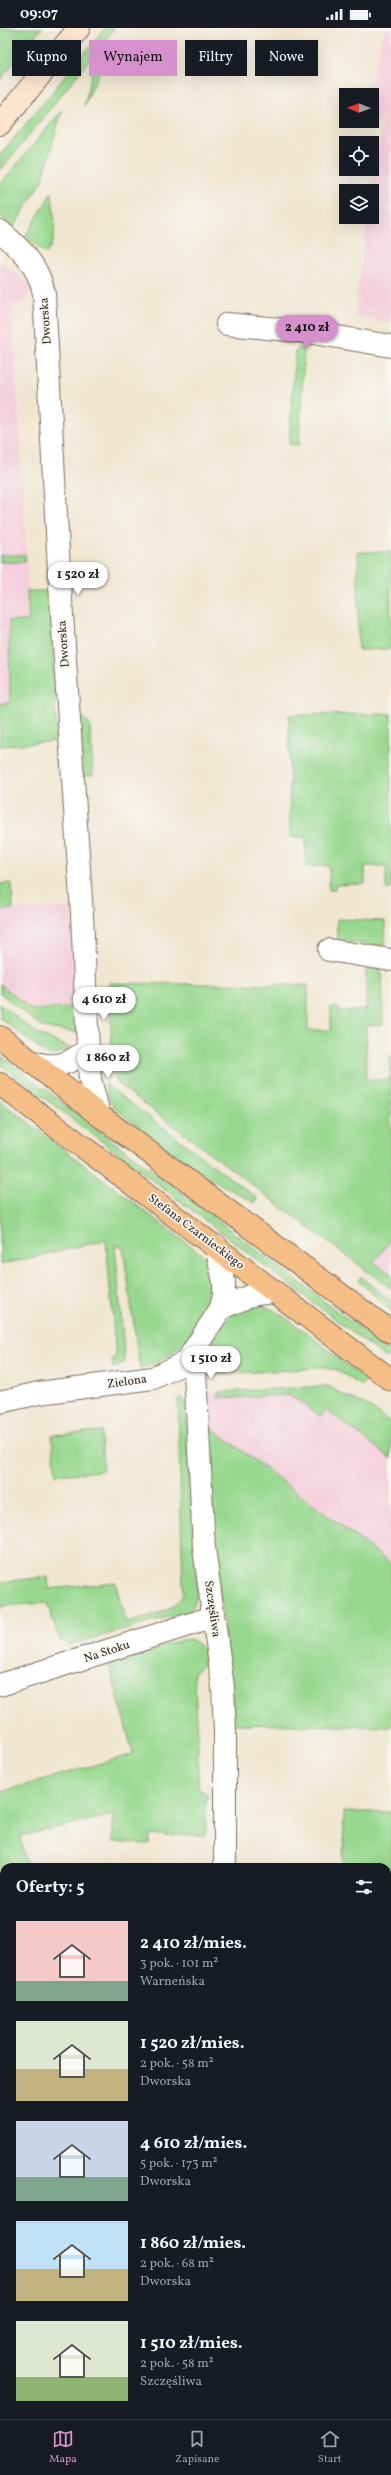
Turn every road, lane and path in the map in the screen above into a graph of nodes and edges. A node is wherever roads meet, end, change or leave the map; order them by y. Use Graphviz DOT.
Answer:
graph roads {
  1 [pos="79,28"];
  2 [pos="0,124"];
  3 [pos="0,232"];
  4 [pos="227,324"];
  5 [pos="391,346"];
  6 [pos="329,950"];
  7 [pos="391,960"];
  8 [pos="0,1037"];
  9 [pos="88,1049"];
  10 [pos="32,1062"];
  11 [pos="0,1084"];
  12 [pos="99,1115"];
  13 [pos="216,1246"];
  14 [pos="275,1292"];
  15 [pos="221,1308"];
  16 [pos="391,1332"];
  17 [pos="194,1351"];
  18 [pos="391,1380"];
  19 [pos="0,1402"];
  20 [pos="213,1617"];
  21 [pos="0,1685"];
  22 [pos="225,1863"];
  1 -- 2 [label="street"];
  3 -- 9 [label="street, Dworska"];
  4 -- 5 [label="street"];
  6 -- 7 [label="street"];
  8 -- 10 [label="main road"];
  9 -- 10 [label="street"];
  9 -- 12 [label="street, Dworska"];
  10 -- 12 [label="main road"];
  11 -- 13 [label="main road, Stefana Czarnieckiego"];
  12 -- 16 [label="main road"];
  13 -- 14 [label="main road, Stefana Czarnieckiego"];
  13 -- 15 [label="street, Zielona"];
  14 -- 15 [label="street"];
  14 -- 18 [label="main road, Stefana Czarnieckiego"];
  15 -- 17 [label="street, Zielona"];
  17 -- 19 [label="street, Zielona"];
  17 -- 20 [label="street, Szczęśliwa"];
  20 -- 21 [label="street, Na Stoku"];
  20 -- 22 [label="street, Szczęśliwa"];
}
